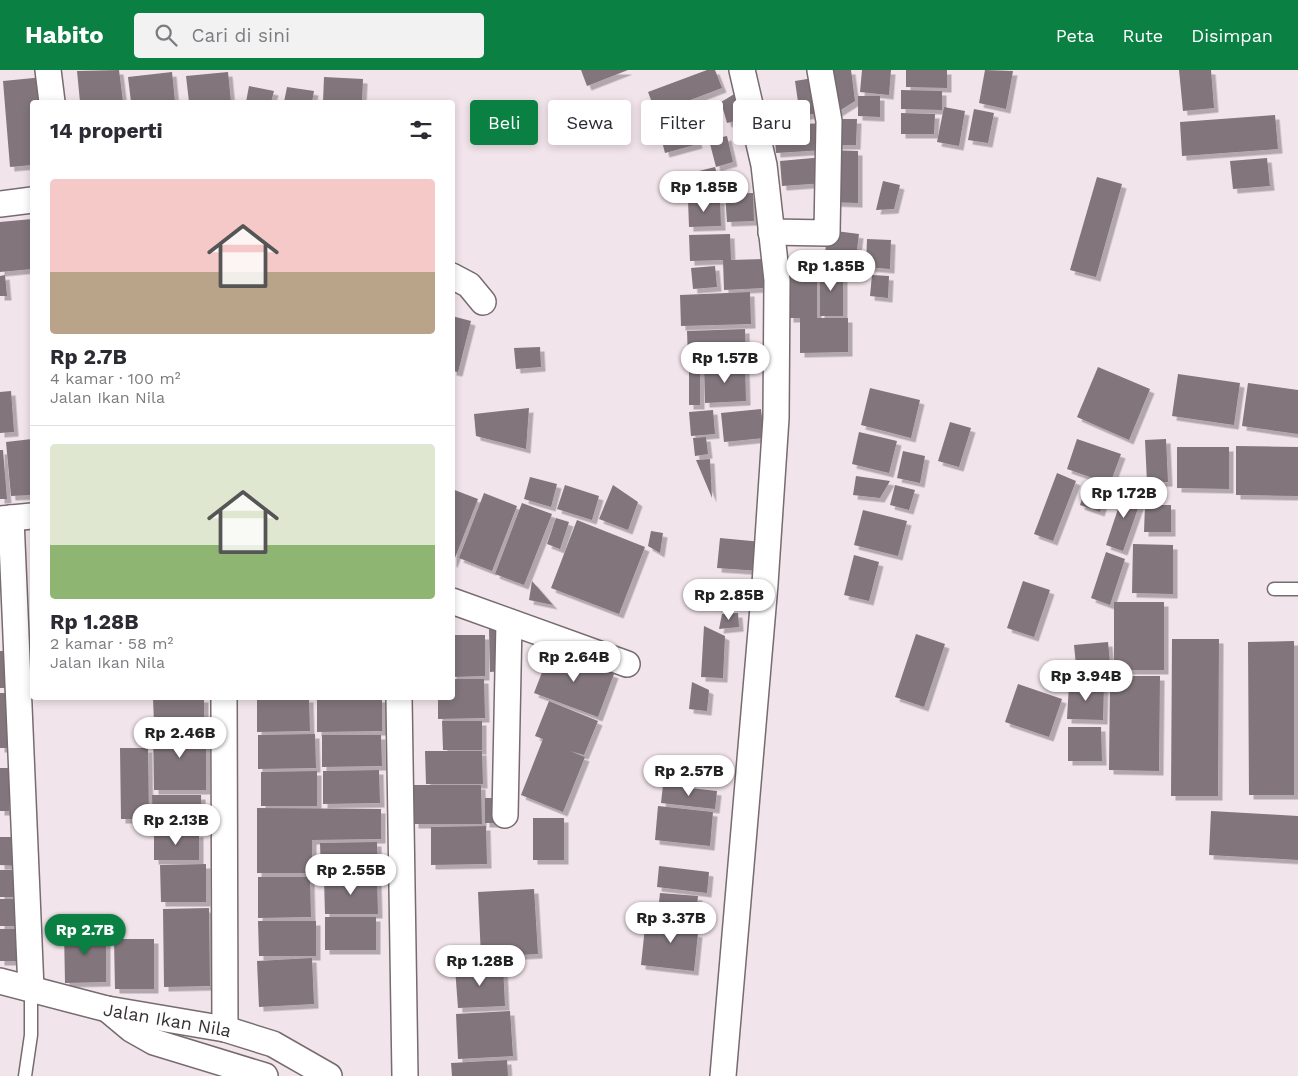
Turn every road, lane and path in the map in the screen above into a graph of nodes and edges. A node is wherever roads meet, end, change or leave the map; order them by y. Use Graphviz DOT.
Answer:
graph roads {
  1 [pos="48,70"];
  2 [pos="742,70"];
  3 [pos="820,70"];
  4 [pos="52,100"];
  5 [pos="30,200"];
  6 [pos="0,204"];
  7 [pos="772,232"];
  8 [pos="455,278"];
  9 [pos="483,302"];
  10 [pos="14,518"];
  11 [pos="1274,589"];
  12 [pos="1298,589"];
  13 [pos="455,602"];
  14 [pos="510,622"];
  15 [pos="627,664"];
  16 [pos="224,700"];
  17 [pos="399,700"];
  18 [pos="505,816"];
  19 [pos="0,981"];
  20 [pos="31,989"];
  21 [pos="107,1009"];
  22 [pos="225,1029"];
  23 [pos="25,1076"];
  24 [pos="265,1076"];
  25 [pos="328,1076"];
  26 [pos="405,1076"];
  27 [pos="723,1076"];
  1 -- 4 [label="street"];
  2 -- 7 [label="street"];
  3 -- 7 [label="street"];
  5 -- 6 [label="street"];
  7 -- 27 [label="street"];
  8 -- 9 [label="street"];
  10 -- 20 [label="street"];
  11 -- 12 [label="lane"];
  13 -- 14 [label="street"];
  14 -- 15 [label="street"];
  14 -- 18 [label="street"];
  16 -- 22 [label="street"];
  17 -- 26 [label="street"];
  19 -- 20 [label="street, Jalan Ikan Nila"];
  20 -- 21 [label="street, Jalan Ikan Nila"];
  20 -- 23 [label="lane"];
  21 -- 22 [label="street, Jalan Ikan Nila"];
  21 -- 24 [label="street"];
  22 -- 25 [label="street, Jalan Ikan Nila"];
}
